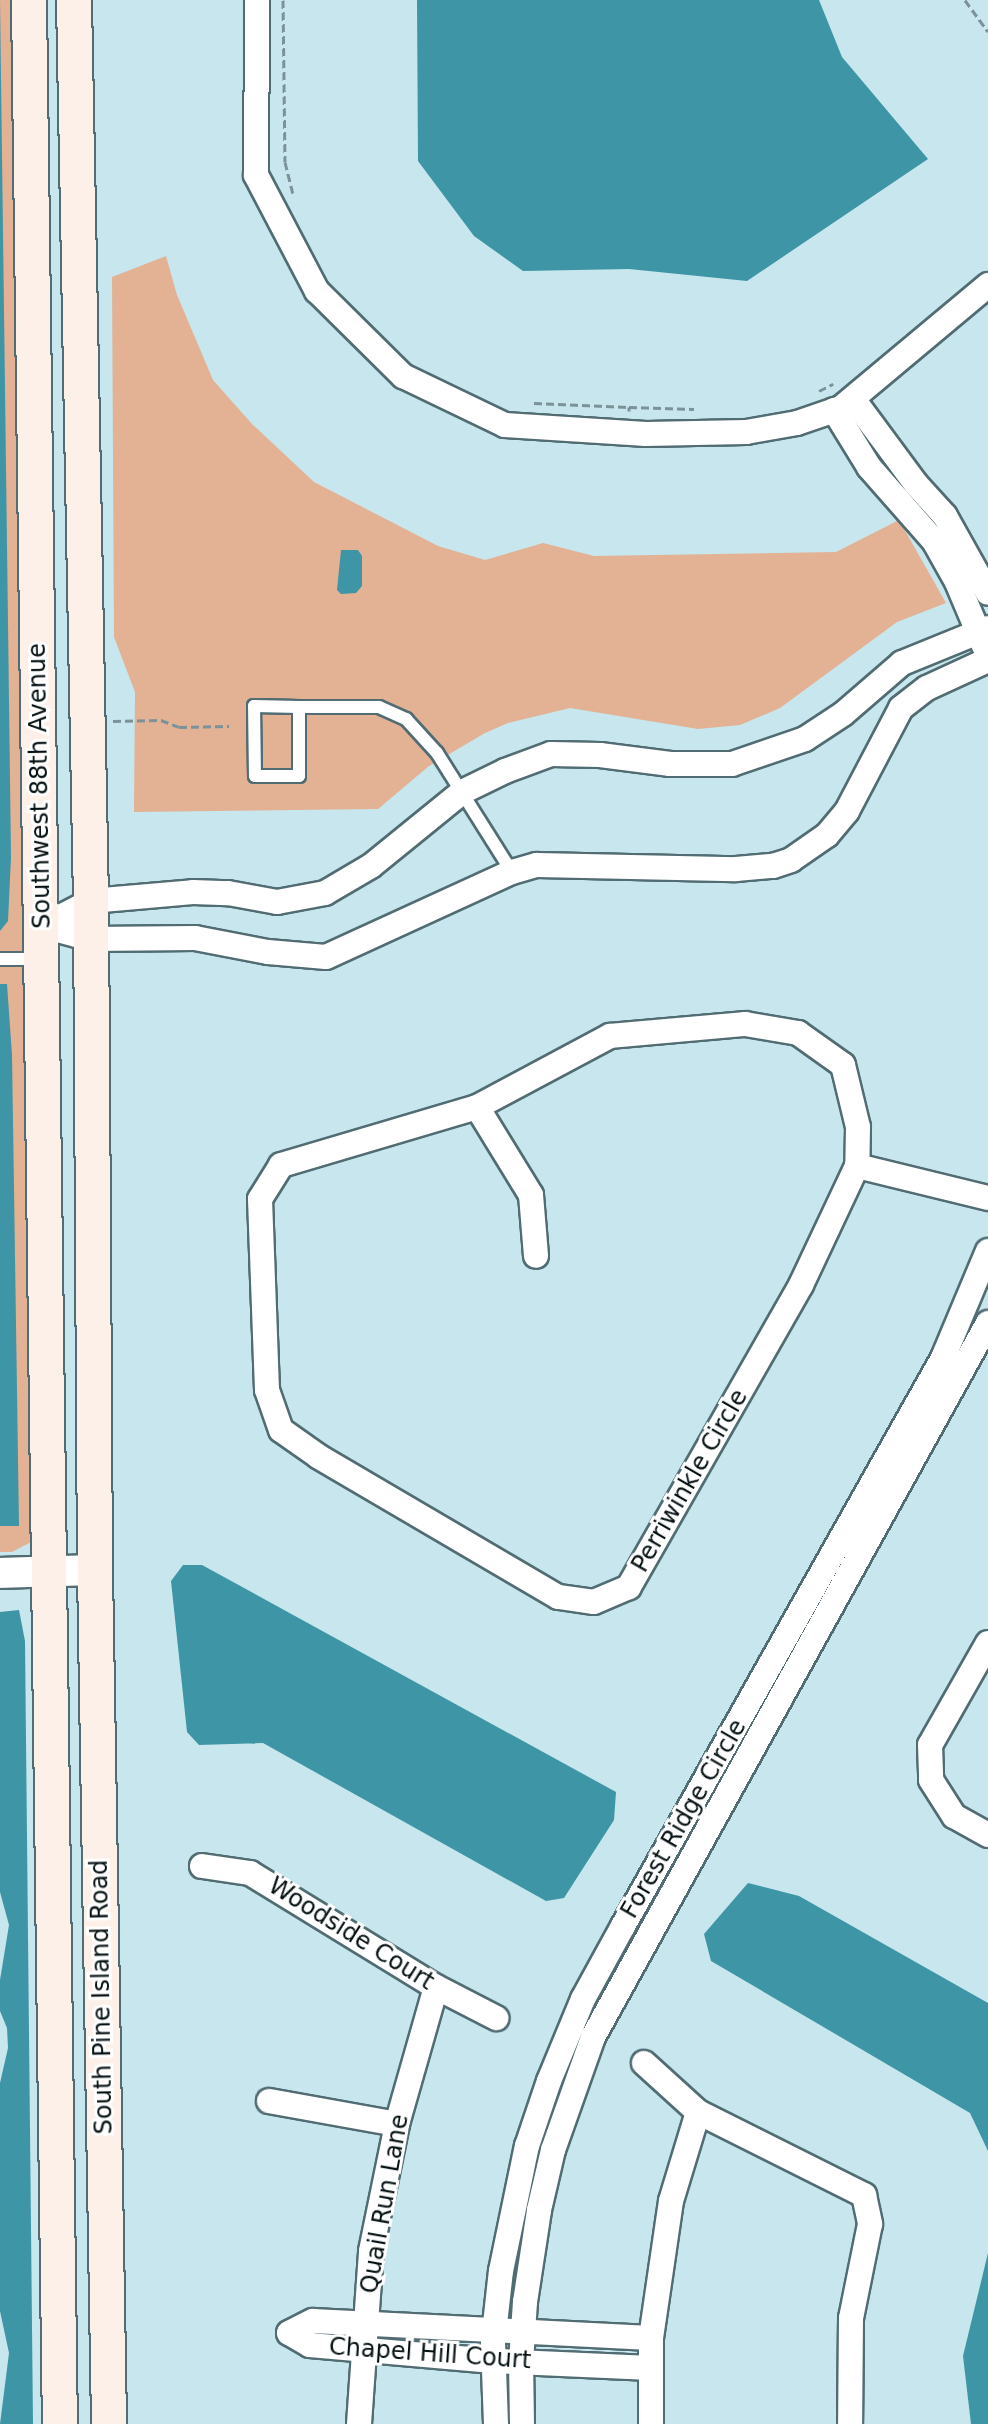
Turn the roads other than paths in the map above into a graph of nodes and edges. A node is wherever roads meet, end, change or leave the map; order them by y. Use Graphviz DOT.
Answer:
graph roads {
  1 [pos="29,0"];
  2 [pos="74,0"];
  3 [pos="257,0"];
  4 [pos="988,285"];
  5 [pos="842,397"];
  6 [pos="988,593"];
  7 [pos="983,629"];
  8 [pos="988,659"];
  9 [pos="299,707"];
  10 [pos="462,792"];
  11 [pos="512,872"];
  12 [pos="91,901"];
  13 [pos="91,939"];
  14 [pos="42,942"];
  15 [pos="0,959"];
  16 [pos="477,1107"];
  17 [pos="857,1166"];
  18 [pos="988,1198"];
  19 [pos="988,1251"];
  20 [pos="536,1256"];
  21 [pos="988,1323"];
  22 [pos="95,1570"];
  23 [pos="49,1572"];
  24 [pos="0,1573"];
  25 [pos="988,1643"];
  26 [pos="988,1835"];
  27 [pos="202,1866"];
  28 [pos="436,1987"];
  29 [pos="496,2018"];
  30 [pos="644,2063"];
  31 [pos="269,2101"];
  32 [pos="698,2112"];
  33 [pos="397,2124"];
  34 [pos="365,2323"];
  35 [pos="494,2329"];
  36 [pos="525,2330"];
  37 [pos="651,2338"];
  38 [pos="363,2350"];
  39 [pos="493,2361"];
  40 [pos="521,2362"];
  41 [pos="651,2368"];
  42 [pos="60,2424"];
  43 [pos="109,2424"];
  44 [pos="359,2424"];
  45 [pos="496,2424"];
  46 [pos="522,2424"];
  47 [pos="651,2424"];
  48 [pos="850,2424"];
  1 -- 14 [label="main road, Southwest 88th Avenue"];
  2 -- 12 [label="main road, Southwest 88th Avenue"];
  3 -- 5 [label="street"];
  4 -- 5 [label="street"];
  5 -- 6 [label="street"];
  5 -- 7 [label="street"];
  7 -- 8 [label="street"];
  7 -- 10 [label="street"];
  8 -- 11 [label="street"];
  9 -- 9 [label="lane"];
  9 -- 10 [label="lane"];
  10 -- 11 [label="lane"];
  10 -- 12 [label="street"];
  11 -- 13 [label="street"];
  12 -- 13 [label="main road, Southwest 88th Avenue"];
  12 -- 14 [label="street"];
  13 -- 14 [label="street"];
  13 -- 22 [label="main road, Southwest 88th Avenue"];
  14 -- 15 [label="lane"];
  14 -- 23 [label="main road, Southwest 88th Avenue"];
  16 -- 17 [label="street, Perriwinkle Circle"];
  16 -- 17 [label="street, Perriwinkle Circle"];
  16 -- 20 [label="street"];
  17 -- 18 [label="street"];
  19 -- 35 [label="street, Forest Ridge Circle"];
  21 -- 36 [label="street, Forest Ridge Circle"];
  22 -- 23 [label="street"];
  22 -- 43 [label="main road, South Pine Island Road"];
  23 -- 24 [label="street"];
  23 -- 42 [label="main road, South Pine Island Road"];
  25 -- 26 [label="street"];
  27 -- 28 [label="street, Woodside Court"];
  28 -- 29 [label="street, Woodside Court"];
  28 -- 33 [label="street, Quail Run Lane"];
  30 -- 32 [label="street"];
  31 -- 33 [label="street"];
  32 -- 37 [label="street"];
  32 -- 48 [label="street"];
  33 -- 34 [label="street, Quail Run Lane"];
  34 -- 35 [label="street, Chapel Hill Court"];
  34 -- 38 [label="street, Quail Run Lane"];
  34 -- 38 [label="street, Chapel Hill Court"];
  35 -- 36 [label="street, Chapel Hill Court"];
  35 -- 39 [label="street, Forest Ridge Circle"];
  36 -- 37 [label="street, Chapel Hill Court"];
  36 -- 40 [label="street, Forest Ridge Circle"];
  37 -- 41 [label="street"];
  38 -- 39 [label="street, Chapel Hill Court"];
  38 -- 44 [label="street, Quail Run Lane"];
  39 -- 40 [label="street, Chapel Hill Court"];
  39 -- 45 [label="street, Forest Ridge Circle"];
  40 -- 41 [label="street, Chapel Hill Court"];
  40 -- 46 [label="street, Forest Ridge Circle"];
  41 -- 47 [label="street"];
}
